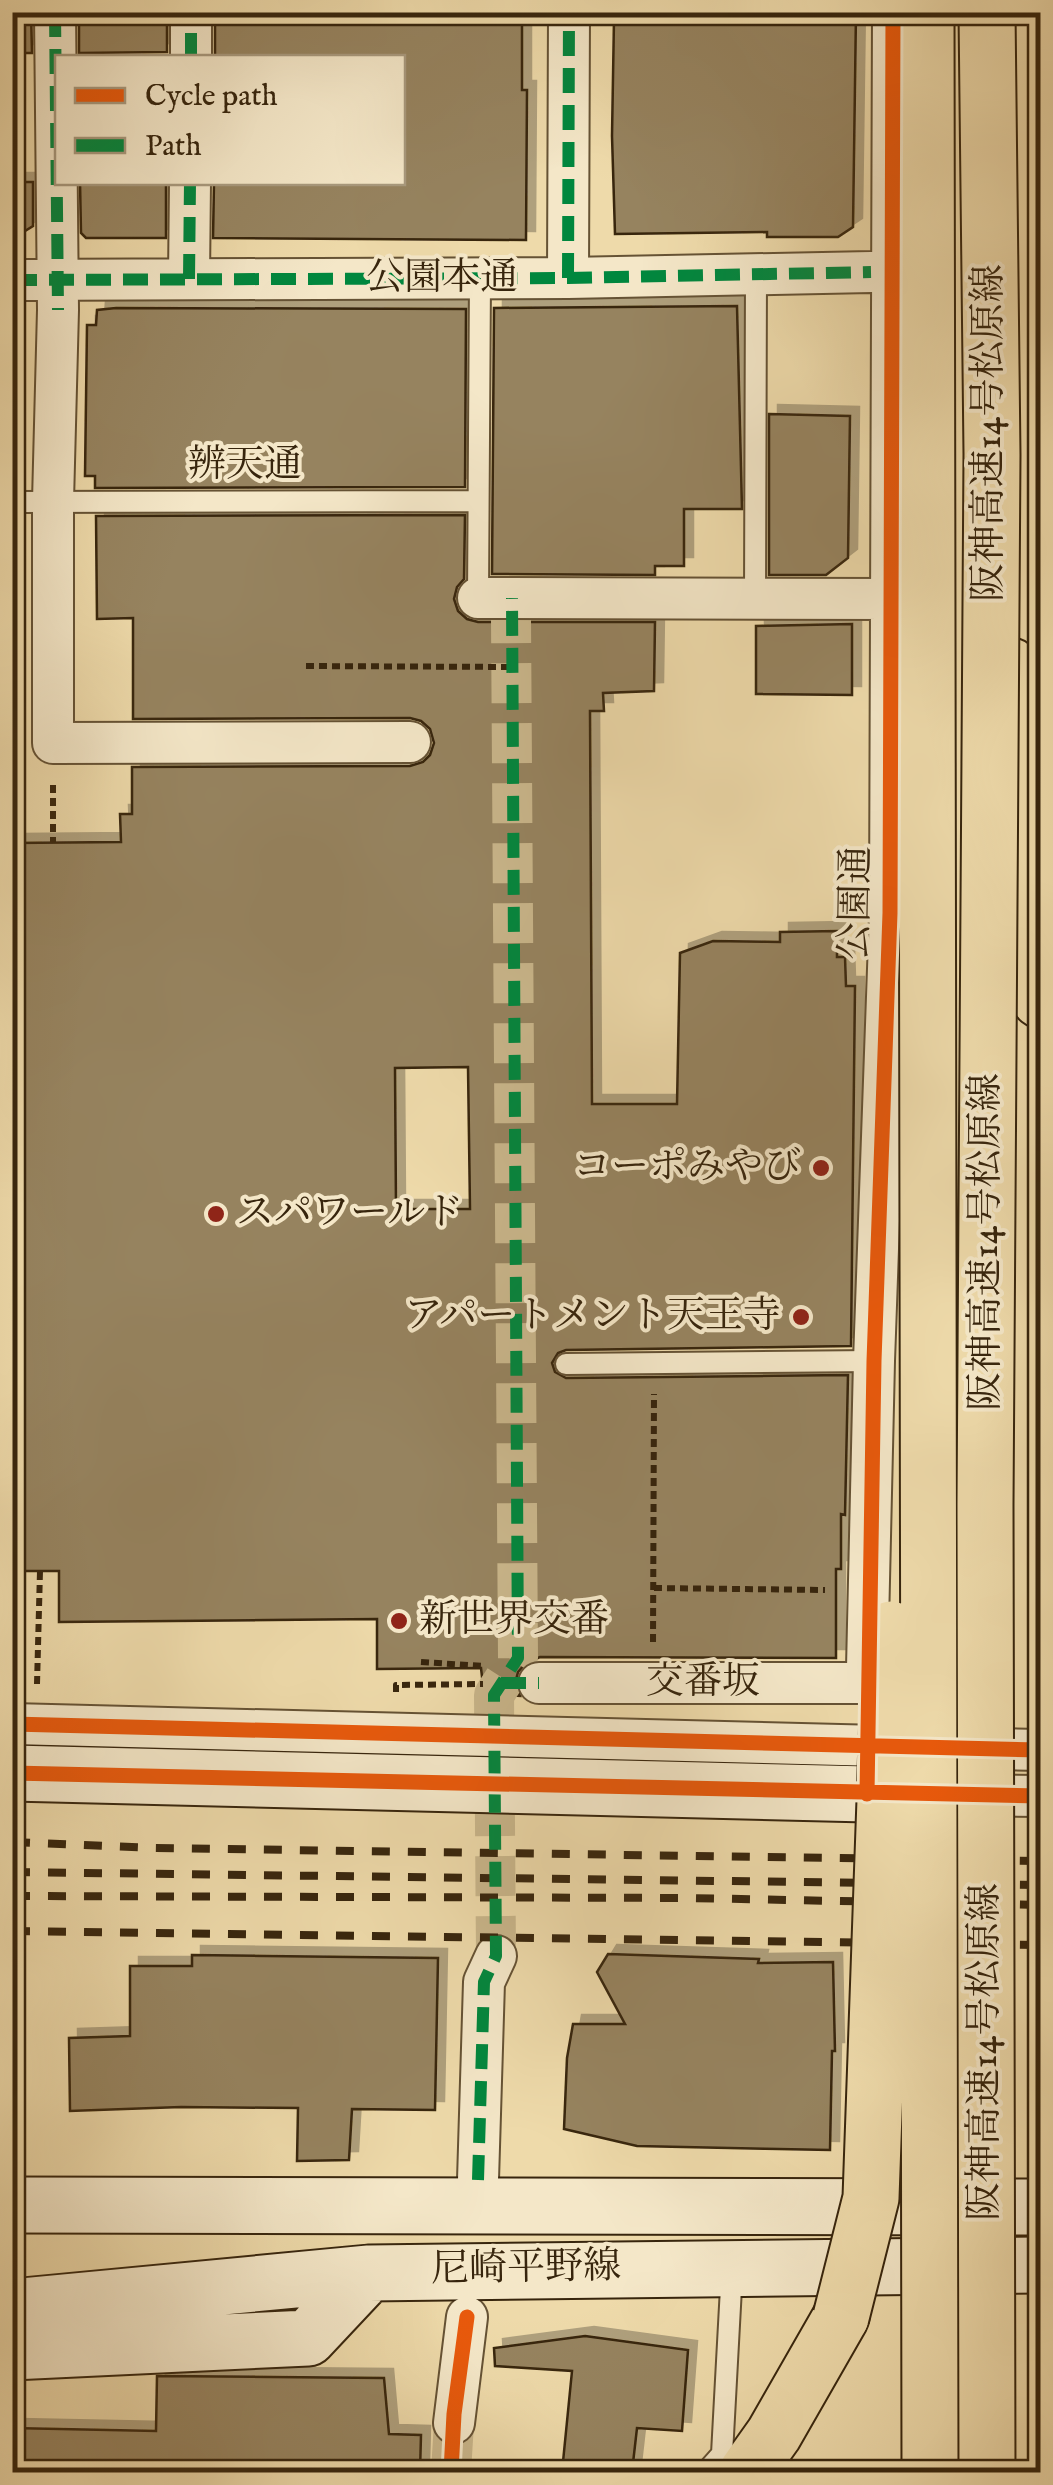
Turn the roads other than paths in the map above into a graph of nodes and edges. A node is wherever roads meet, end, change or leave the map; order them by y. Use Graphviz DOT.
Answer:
graph roads {
  1 [pos="55,12"];
  2 [pos="191,12"];
  3 [pos="568,12"];
  4 [pos="893,12"];
  5 [pos="926,12"];
  6 [pos="987,12"];
  7 [pos="55,55"];
  8 [pos="191,55"];
  9 [pos="56,185"];
  10 [pos="190,185"];
  11 [pos="871,272"];
  12 [pos="756,275"];
  13 [pos="568,278"];
  14 [pos="189,279"];
  15 [pos="480,279"];
  16 [pos="12,280"];
  17 [pos="56,295"];
  18 [pos="992,454"];
  19 [pos="53,501"];
  20 [pos="478,501"];
  21 [pos="12,502"];
  22 [pos="755,599"];
  23 [pos="892,599"];
  24 [pos="500,606"];
  25 [pos="410,742"];
  26 [pos="1040,1000"];
  27 [pos="874,1361"];
  28 [pos="566,1364"];
  29 [pos="926,1376"];
  30 [pos="539,1683"];
  31 [pos="867,1683"];
  32 [pos="25,1709"];
  33 [pos="1040,1750"];
  34 [pos="867,1771"];
  35 [pos="12,1773"];
  36 [pos="1040,1796"];
  37 [pos="496,1956"];
  38 [pos="478,2180"];
  39 [pos="12,2205"];
  40 [pos="1040,2207"];
  41 [pos="1040,2265"];
  42 [pos="732,2267"];
  43 [pos="369,2272"];
  44 [pos="12,2307"];
  45 [pos="467,2317"];
  46 [pos="12,2352"];
  47 [pos="454,2423"];
  48 [pos="706,2472"];
  49 [pos="747,2472"];
  50 [pos="930,2472"];
  51 [pos="986,2472"];
  1 -- 7 [label="street"];
  2 -- 8 [label="street"];
  3 -- 13 [label="street"];
  4 -- 23 [label="street, 公園通"];
  5 -- 29 [label="highway, 阪神高速14号松原線, bridge"];
  6 -- 18 [label="highway, 阪神高速14号松原線, bridge"];
  9 -- 17 [label="street"];
  10 -- 14 [label="street"];
  11 -- 12 [label="street, 公園本通"];
  12 -- 13 [label="street, 公園本通"];
  12 -- 22 [label="lane"];
  13 -- 15 [label="street, 公園本通"];
  14 -- 15 [label="street, 公園本通"];
  14 -- 17 [label="street, 公園本通"];
  15 -- 20 [label="lane"];
  16 -- 17 [label="street, 公園本通"];
  17 -- 19 [label="street"];
  18 -- 26 [label="highway, bridge"];
  18 -- 51 [label="highway, 阪神高速14号松原線, bridge"];
  19 -- 20 [label="lane, 辨天通"];
  19 -- 21 [label="lane, 辨天通"];
  19 -- 25 [label="street"];
  20 -- 24 [label="lane"];
  22 -- 23 [label="street"];
  22 -- 24 [label="street"];
  23 -- 27 [label="street, 公園通"];
  27 -- 28 [label="lane"];
  27 -- 31 [label="street, 公園通"];
  29 -- 49 [label="highway, bridge"];
  29 -- 50 [label="highway, 阪神高速14号松原線, bridge"];
  30 -- 31 [label="street, 交番坂"];
  31 -- 34 [label="street, 公園通"];
  32 -- 34 [label="street"];
  33 -- 34 [label="street"];
  34 -- 35 [label="street"];
  34 -- 36 [label="street"];
  37 -- 38 [label="street"];
  39 -- 40 [label="street, 尼崎平野線"];
  41 -- 42 [label="street, 尼崎平野線"];
  42 -- 43 [label="street, 尼崎平野線"];
  42 -- 48 [label="lane"];
  43 -- 44 [label="street, 尼崎平野線"];
  43 -- 46 [label="street"];
  45 -- 47 [label="street"];
}
